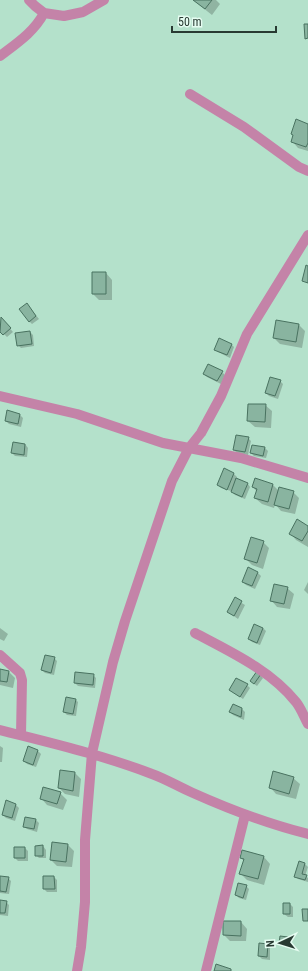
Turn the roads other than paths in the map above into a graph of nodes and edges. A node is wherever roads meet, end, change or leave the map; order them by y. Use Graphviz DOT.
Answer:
graph roads {
  1 [pos="29,0"];
  2 [pos="104,0"];
  3 [pos="44,13"];
  4 [pos="0,56"];
  5 [pos="190,94"];
  6 [pos="308,171"];
  7 [pos="308,235"];
  8 [pos="0,396"];
  9 [pos="189,448"];
  10 [pos="308,478"];
  11 [pos="195,633"];
  12 [pos="0,655"];
  13 [pos="308,724"];
  14 [pos="0,730"];
  15 [pos="21,735"];
  16 [pos="92,753"];
  17 [pos="246,815"];
  18 [pos="308,834"];
  19 [pos="77,971"];
  20 [pos="206,971"];
  1 -- 3 [label="street"];
  2 -- 3 [label="street"];
  3 -- 4 [label="street"];
  5 -- 6 [label="street"];
  7 -- 9 [label="street"];
  8 -- 9 [label="street"];
  9 -- 10 [label="street"];
  9 -- 16 [label="street"];
  11 -- 13 [label="street"];
  12 -- 15 [label="street"];
  14 -- 15 [label="street"];
  15 -- 16 [label="street"];
  16 -- 17 [label="street"];
  16 -- 19 [label="street"];
  17 -- 18 [label="street"];
  17 -- 20 [label="street"];
}
